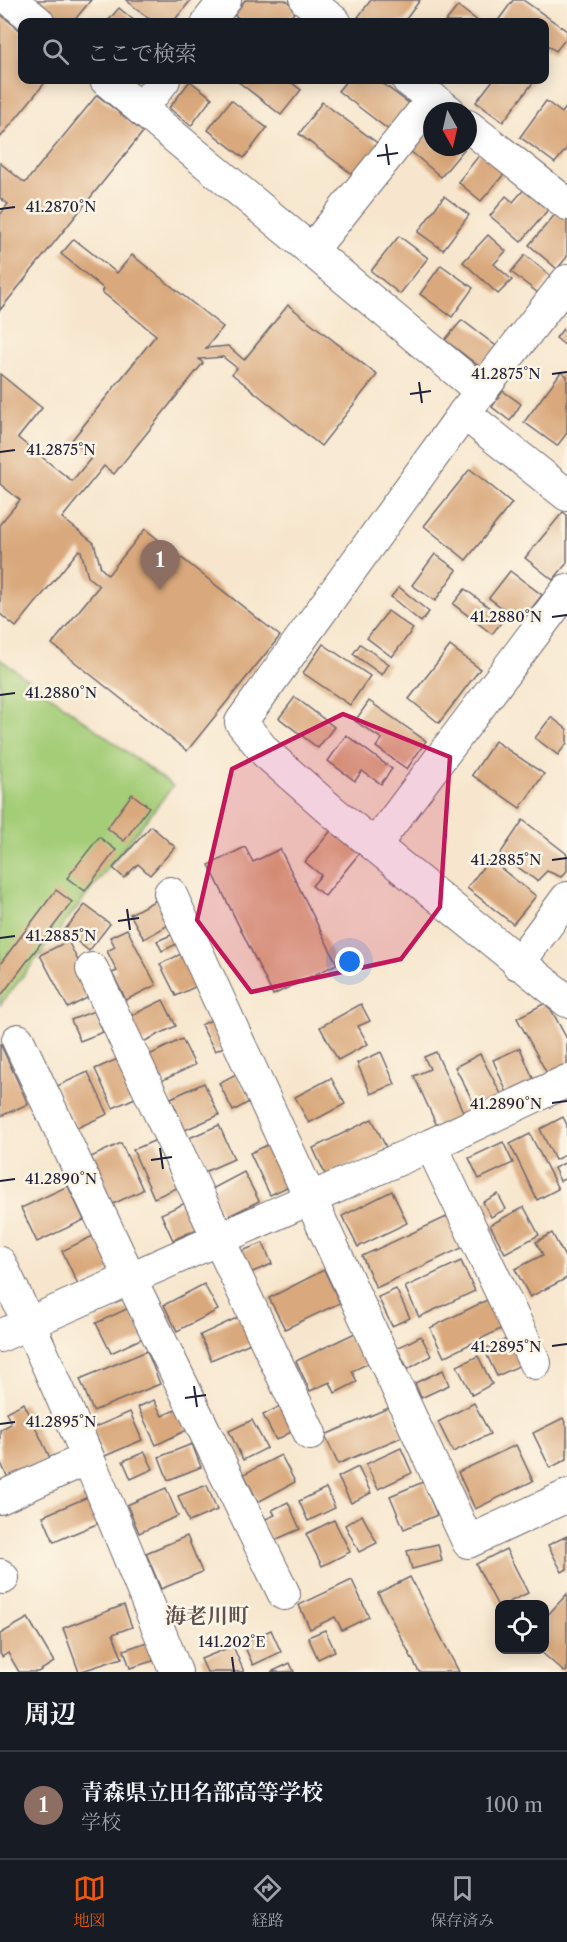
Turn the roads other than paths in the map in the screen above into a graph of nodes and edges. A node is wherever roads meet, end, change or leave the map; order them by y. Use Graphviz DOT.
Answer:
graph roads {
  1 [pos="11,0"];
  2 [pos="225,0"];
  3 [pos="306,0"];
  4 [pos="33,18"];
  5 [pos="211,18"];
  6 [pos="330,18"];
  7 [pos="111,84"];
  8 [pos="161,84"];
  9 [pos="413,84"];
  10 [pos="437,102"];
  11 [pos="141,109"];
  12 [pos="423,125"];
  13 [pos="477,133"];
  14 [pos="567,204"];
  15 [pos="311,251"];
  16 [pos="567,281"];
  17 [pos="473,403"];
  18 [pos="567,495"];
  19 [pos="567,591"];
  20 [pos="375,845"];
  21 [pos="170,893"];
  22 [pos="567,898"];
  23 [pos="518,964"];
  24 [pos="92,969"];
  25 [pos="567,1002"];
  26 [pos="18,1040"];
  27 [pos="567,1081"];
  28 [pos="431,1145"];
  29 [pos="311,1196"];
  30 [pos="220,1237"];
  31 [pos="0,1263"];
  32 [pos="130,1278"];
  33 [pos="30,1323"];
  34 [pos="0,1336"];
  35 [pos="535,1363"];
  36 [pos="310,1434"];
  37 [pos="88,1458"];
  38 [pos="567,1496"];
  39 [pos="0,1498"];
  40 [pos="284,1594"];
  41 [pos="176,1672"];
  1 -- 4 [label="street"];
  2 -- 5 [label="street"];
  3 -- 6 [label="street"];
  7 -- 11 [label="street"];
  8 -- 11 [label="street"];
  9 -- 10 [label="street"];
  11 -- 15 [label="street"];
  12 -- 15 [label="street"];
  13 -- 14 [label="street"];
  15 -- 17 [label="street"];
  16 -- 17 [label="street"];
  17 -- 18 [label="street"];
  17 -- 20 [label="street"];
  19 -- 20 [label="street"];
  20 -- 23 [label="street"];
  21 -- 29 [label="street"];
  22 -- 23 [label="street"];
  23 -- 25 [label="street"];
  24 -- 30 [label="street"];
  26 -- 32 [label="street"];
  27 -- 28 [label="street"];
  28 -- 29 [label="street"];
  28 -- 35 [label="street"];
  29 -- 30 [label="street"];
  29 -- 38 [label="street"];
  30 -- 32 [label="street"];
  30 -- 36 [label="street"];
  31 -- 33 [label="street"];
  32 -- 33 [label="street"];
  32 -- 40 [label="street"];
  33 -- 34 [label="street"];
  33 -- 37 [label="street"];
  37 -- 39 [label="street"];
  37 -- 41 [label="street"];
}
